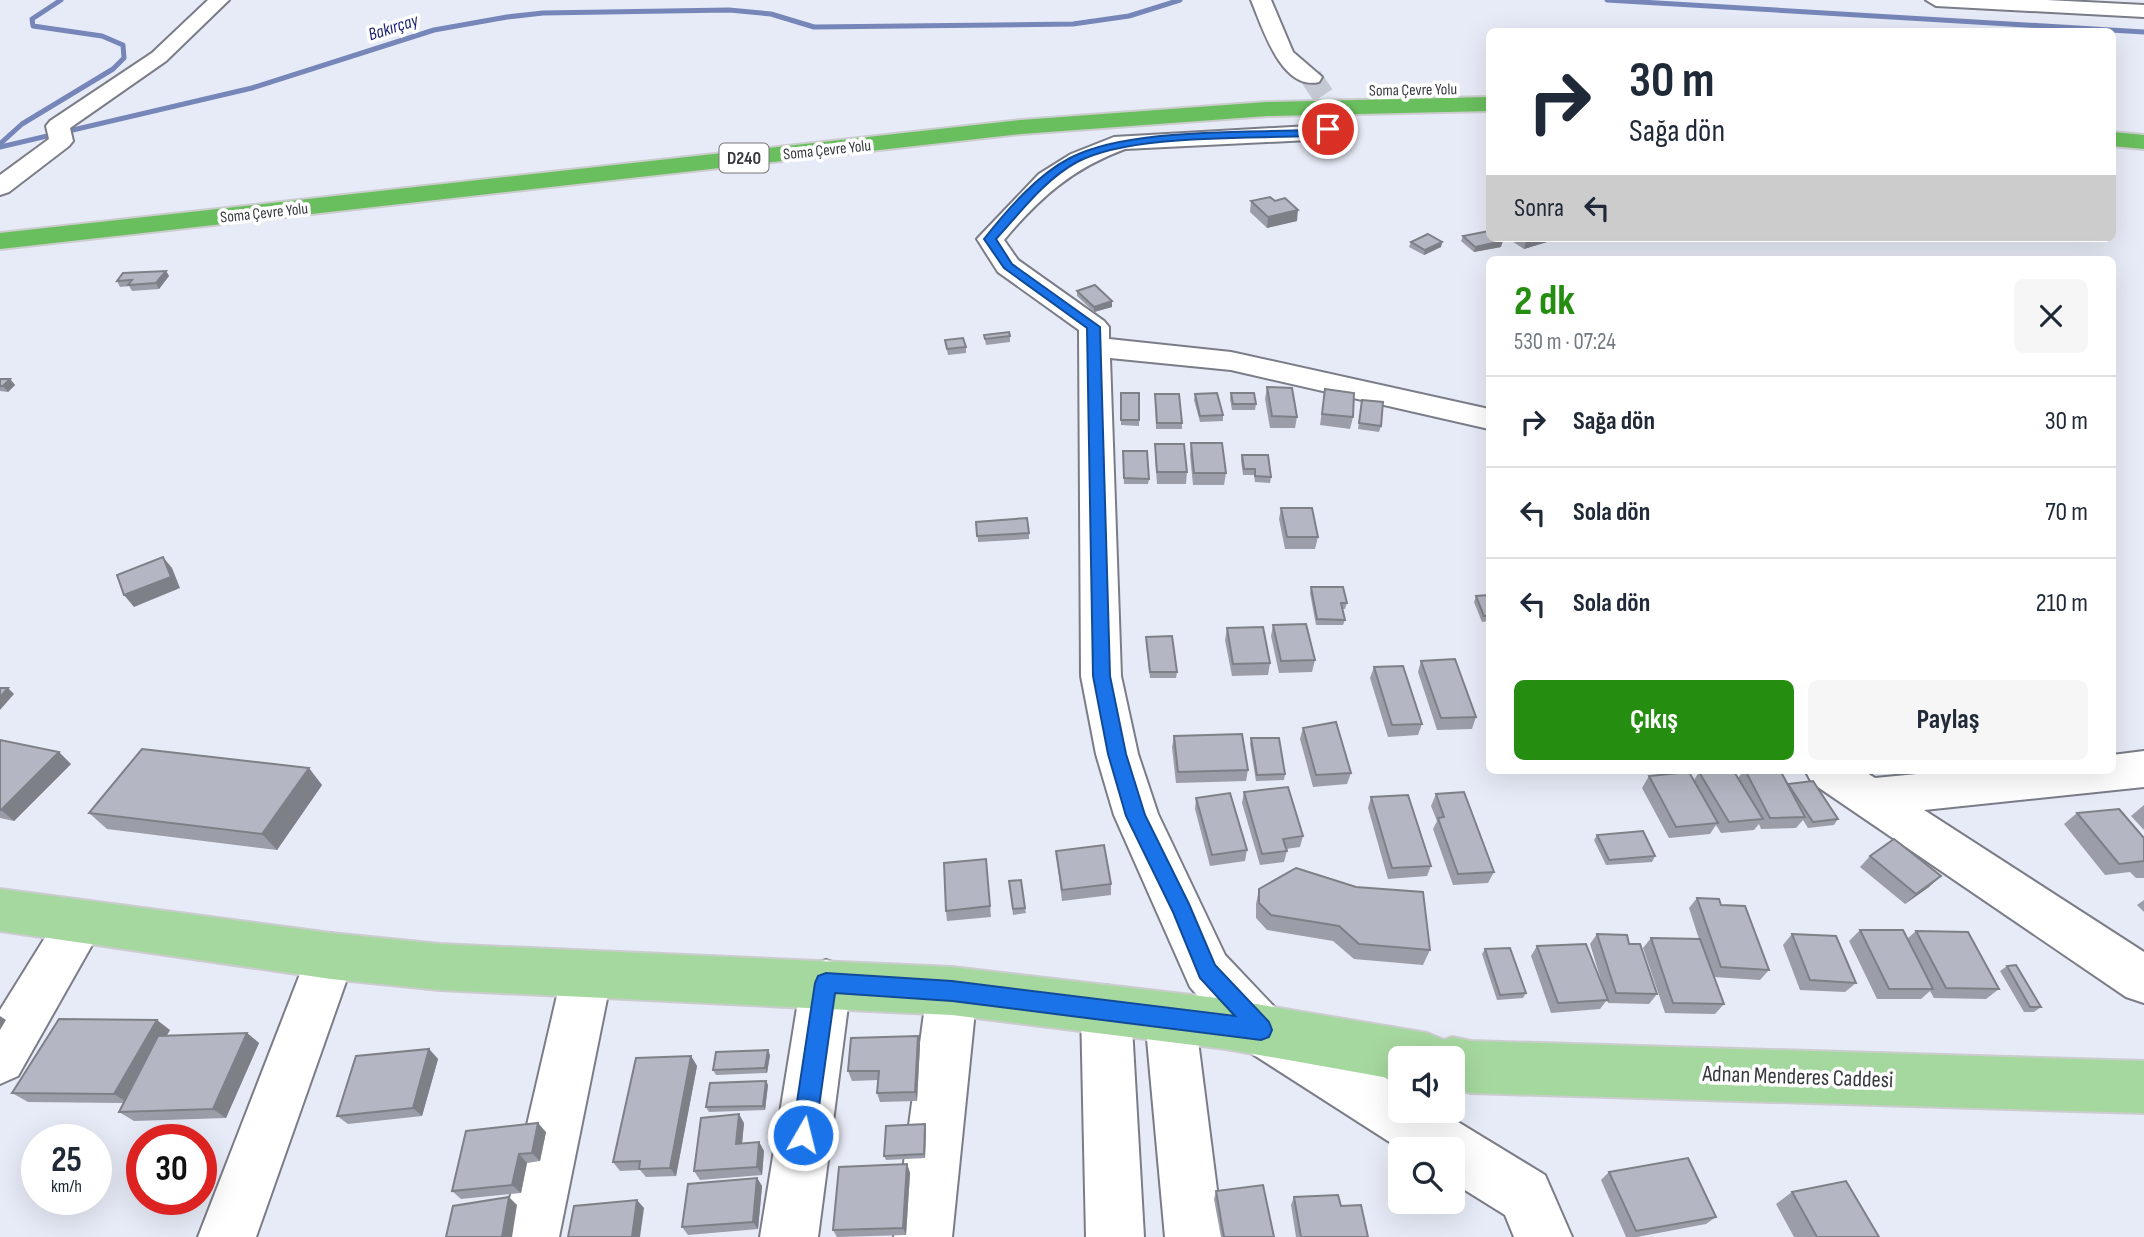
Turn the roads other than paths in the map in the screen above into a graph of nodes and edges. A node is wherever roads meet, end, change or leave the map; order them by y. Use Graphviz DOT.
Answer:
graph roads {
  1 [pos="219,0"];
  2 [pos="1261,0"];
  3 [pos="1936,0"];
  4 [pos="2025,2"];
  5 [pos="2144,11"];
  6 [pos="1311,77"];
  7 [pos="1486,88"];
  8 [pos="1486,104"];
  9 [pos="1338,118"];
  10 [pos="2116,124"];
  11 [pos="2144,127"];
  12 [pos="2116,139"];
  13 [pos="2144,142"];
  14 [pos="0,187"];
  15 [pos="0,222"];
  16 [pos="0,241"];
  17 [pos="1094,347"];
  18 [pos="1486,418"];
  19 [pos="2144,769"];
  20 [pos="2116,772"];
  21 [pos="1834,774"];
  22 [pos="2095,774"];
  23 [pos="1872,797"];
  24 [pos="0,910"];
  25 [pos="81,922"];
  26 [pos="331,956"];
  27 [pos="587,974"];
  28 [pos="2144,980"];
  29 [pos="826,983"];
  30 [pos="952,991"];
  31 [pos="1106,1009"];
  32 [pos="1170,1017"];
  33 [pos="1261,1030"];
  34 [pos="1388,1052"];
  35 [pos="0,1058"];
  36 [pos="1465,1065"];
  37 [pos="2144,1087"];
  38 [pos="1431,1137"];
  39 [pos="1465,1158"];
  40 [pos="227,1237"];
  41 [pos="530,1237"];
  42 [pos="789,1237"];
  43 [pos="923,1237"];
  44 [pos="1115,1237"];
  45 [pos="1194,1237"];
  46 [pos="1543,1237"];
  1 -- 14 [label="street"];
  2 -- 6 [label="street"];
  3 -- 4 [label="street"];
  4 -- 5 [label="street"];
  7 -- 15 [label="highway, Soma Çevre Yolu / D240"];
  8 -- 16 [label="highway, Soma Çevre Yolu / D240"];
  9 -- 17 [label="street"];
  10 -- 11 [label="highway"];
  12 -- 13 [label="highway"];
  17 -- 18 [label="street"];
  17 -- 33 [label="street"];
  19 -- 20 [label="street"];
  21 -- 23 [label="street"];
  22 -- 23 [label="street"];
  23 -- 28 [label="street"];
  24 -- 25 [label="main road"];
  25 -- 26 [label="main road"];
  25 -- 35 [label="street"];
  26 -- 27 [label="main road"];
  26 -- 40 [label="street"];
  27 -- 29 [label="main road"];
  27 -- 41 [label="street"];
  29 -- 30 [label="main road"];
  29 -- 42 [label="street"];
  30 -- 31 [label="main road"];
  30 -- 43 [label="street"];
  31 -- 32 [label="main road"];
  31 -- 44 [label="street"];
  32 -- 33 [label="main road"];
  32 -- 45 [label="street"];
  33 -- 34 [label="main road"];
  33 -- 38 [label="street"];
  36 -- 37 [label="main road, Adnan Menderes Caddesi"];
  39 -- 46 [label="street"];
}
